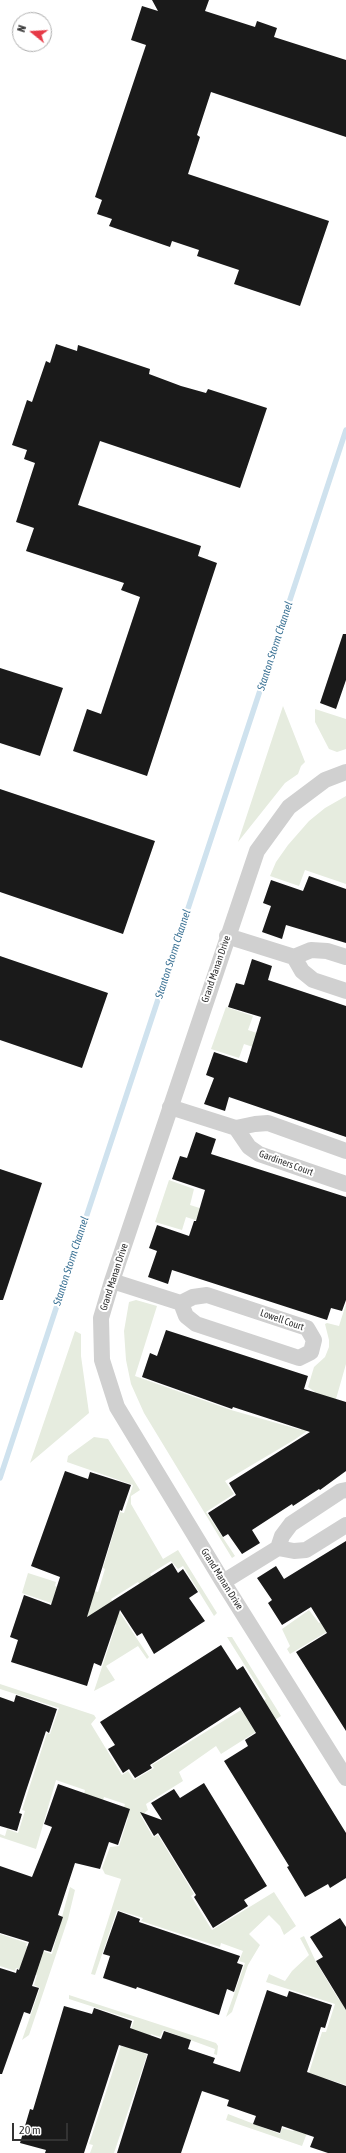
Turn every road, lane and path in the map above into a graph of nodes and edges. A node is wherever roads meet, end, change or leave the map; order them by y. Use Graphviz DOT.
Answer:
graph roads {
  1 [pos="346,772"];
  2 [pos="227,936"];
  3 [pos="294,957"];
  4 [pos="346,957"];
  5 [pos="346,991"];
  6 [pos="170,1107"];
  7 [pos="236,1128"];
  8 [pos="346,1151"];
  9 [pos="346,1184"];
  10 [pos="112,1281"];
  11 [pos="180,1303"];
  12 [pos="346,1490"];
  13 [pos="346,1525"];
  14 [pos="278,1548"];
  15 [pos="223,1582"];
  16 [pos="346,1778"];
  1 -- 2 [label="street, Grand Manan Drive"];
  2 -- 3 [label="street"];
  2 -- 6 [label="street, Grand Manan Drive"];
  3 -- 4 [label="street"];
  3 -- 5 [label="street"];
  6 -- 7 [label="street"];
  6 -- 10 [label="street, Grand Manan Drive"];
  7 -- 8 [label="street"];
  7 -- 9 [label="street, Gardiners Court"];
  10 -- 11 [label="street"];
  10 -- 15 [label="street, Grand Manan Drive"];
  11 -- 11 [label="street, Lowell Court"];
  12 -- 14 [label="street"];
  13 -- 14 [label="street"];
  14 -- 15 [label="street"];
  15 -- 16 [label="street, Grand Manan Drive"];
}
